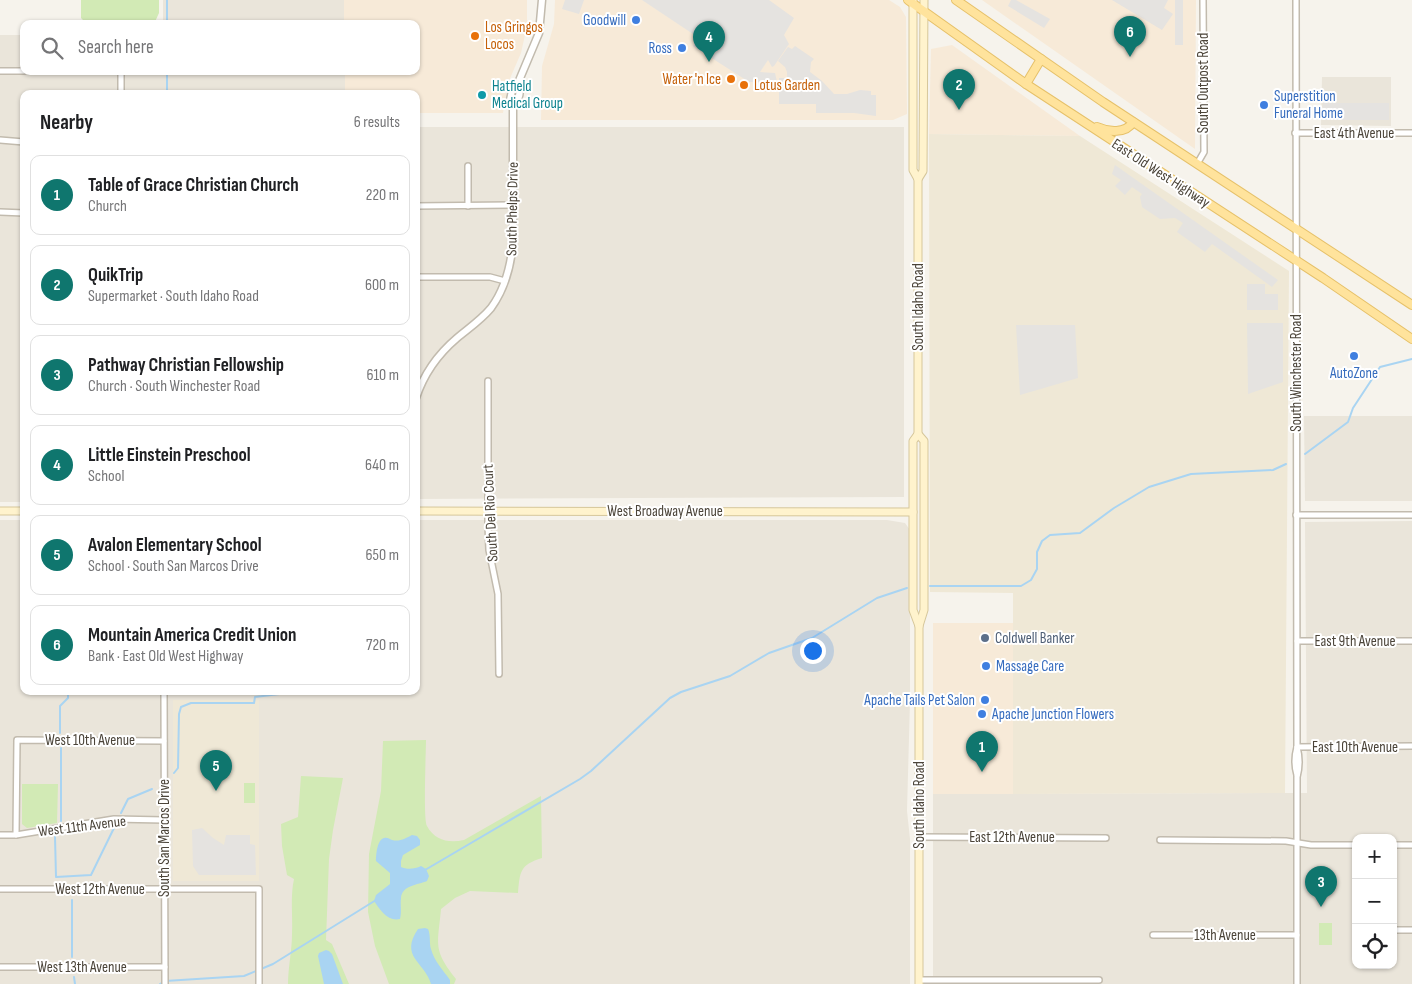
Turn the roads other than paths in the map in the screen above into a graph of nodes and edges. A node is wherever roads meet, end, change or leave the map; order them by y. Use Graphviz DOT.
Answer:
graph roads {
  1 [pos="542,0"];
  2 [pos="924,0"];
  3 [pos="956,0"];
  4 [pos="1202,0"];
  5 [pos="1296,0"];
  6 [pos="911,1"];
  7 [pos="924,11"];
  8 [pos="1041,59"];
  9 [pos="0,71"];
  10 [pos="20,71"];
  11 [pos="121,75"];
  12 [pos="1026,84"];
  13 [pos="121,90"];
  14 [pos="1079,119"];
  15 [pos="1133,122"];
  16 [pos="1295,133"];
  17 [pos="1412,133"];
  18 [pos="0,140"];
  19 [pos="20,142"];
  20 [pos="1197,164"];
  21 [pos="468,166"];
  22 [pos="918,179"];
  23 [pos="420,206"];
  24 [pos="468,206"];
  25 [pos="512,206"];
  26 [pos="0,212"];
  27 [pos="20,214"];
  28 [pos="1296,228"];
  29 [pos="1297,261"];
  30 [pos="420,277"];
  31 [pos="505,281"];
  32 [pos="1412,305"];
  33 [pos="1412,339"];
  34 [pos="488,381"];
  35 [pos="420,387"];
  36 [pos="918,434"];
  37 [pos="0,511"];
  38 [pos="20,511"];
  39 [pos="420,511"];
  40 [pos="488,511"];
  41 [pos="913,512"];
  42 [pos="1296,515"];
  43 [pos="1412,515"];
  44 [pos="919,626"];
  45 [pos="1297,641"];
  46 [pos="1412,641"];
  47 [pos="499,674"];
  48 [pos="164,695"];
  49 [pos="164,741"];
  50 [pos="1412,746"];
  51 [pos="1297,747"];
  52 [pos="164,820"];
  53 [pos="0,835"];
  54 [pos="16,835"];
  55 [pos="919,836"];
  56 [pos="1106,838"];
  57 [pos="1160,840"];
  58 [pos="1297,843"];
  59 [pos="1352,845"];
  60 [pos="1397,845"];
  61 [pos="1412,845"];
  62 [pos="164,888"];
  63 [pos="0,889"];
  64 [pos="1397,930"];
  65 [pos="1412,930"];
  66 [pos="1153,935"];
  67 [pos="1297,935"];
  68 [pos="0,967"];
  69 [pos="165,967"];
  70 [pos="1099,980"];
  71 [pos="919,982"];
  72 [pos="165,984"];
  73 [pos="259,984"];
  74 [pos="1297,984"];
  1 -- 25 [label="street, South Phelps Drive"];
  2 -- 7 [label="main road, South Idaho Road"];
  3 -- 8 [label="main road, East Old West Highway"];
  4 -- 20 [label="street, South Outpost Road"];
  5 -- 16 [label="street, South Winchester Road"];
  6 -- 7 [label="main road, East Old West Highway"];
  6 -- 22 [label="main road, South Idaho Road"];
  7 -- 12 [label="main road, East Old West Highway"];
  7 -- 22 [label="main road, South Idaho Road"];
  8 -- 12 [label="main road"];
  8 -- 15 [label="main road, East Old West Highway"];
  9 -- 10 [label="street"];
  11 -- 13 [label="street"];
  12 -- 14 [label="main road, East Old West Highway"];
  14 -- 15 [label="main road"];
  14 -- 29 [label="main road, East Old West Highway"];
  15 -- 20 [label="main road, East Old West Highway"];
  16 -- 17 [label="street, East 4th Avenue"];
  16 -- 28 [label="street, South Winchester Road"];
  18 -- 19 [label="street"];
  20 -- 28 [label="main road, East Old West Highway"];
  21 -- 24 [label="street"];
  22 -- 36 [label="main road, South Idaho Road"];
  23 -- 24 [label="street"];
  24 -- 25 [label="street"];
  25 -- 31 [label="street, South Phelps Drive"];
  26 -- 27 [label="street"];
  28 -- 29 [label="street, South Winchester Road"];
  28 -- 32 [label="main road, East Old West Highway"];
  29 -- 33 [label="main road, East Old West Highway"];
  29 -- 42 [label="street, South Winchester Road"];
  30 -- 31 [label="street"];
  31 -- 35 [label="street, South Phelps Drive"];
  34 -- 40 [label="street, South Del Rio Court"];
  36 -- 41 [label="main road, South Idaho Road"];
  36 -- 44 [label="main road, South Idaho Road"];
  37 -- 38 [label="main road"];
  39 -- 40 [label="main road, West Broadway Avenue"];
  40 -- 41 [label="main road, West Broadway Avenue"];
  40 -- 47 [label="street, South Del Rio Court"];
  41 -- 44 [label="main road, South Idaho Road"];
  42 -- 43 [label="street"];
  42 -- 45 [label="street, South Winchester Road"];
  44 -- 55 [label="main road, South Idaho Road"];
  45 -- 46 [label="street, East 9th Avenue"];
  45 -- 51 [label="street, South Winchester Road"];
  48 -- 49 [label="street, South San Marcos Drive"];
  49 -- 52 [label="street, South San Marcos Drive"];
  49 -- 54 [label="street, West 10th Avenue"];
  50 -- 51 [label="street, East 10th Avenue"];
  51 -- 58 [label="street, South Winchester Road"];
  52 -- 54 [label="street, West 11th Avenue"];
  52 -- 62 [label="street, South San Marcos Drive"];
  53 -- 54 [label="street, West 11th Avenue"];
  55 -- 56 [label="street, East 12th Avenue"];
  55 -- 71 [label="main road, South Idaho Road"];
  57 -- 58 [label="street"];
  58 -- 59 [label="street"];
  58 -- 67 [label="street, South Winchester Road"];
  60 -- 61 [label="street"];
  62 -- 63 [label="street, West 12th Avenue"];
  62 -- 69 [label="street, South San Marcos Drive"];
  62 -- 73 [label="street, West 12th Avenue"];
  64 -- 65 [label="street"];
  66 -- 67 [label="street, 13th Avenue"];
  67 -- 74 [label="street, South Winchester Road"];
  68 -- 69 [label="street, West 13th Avenue"];
  69 -- 72 [label="street, South San Marcos Drive"];
  70 -- 71 [label="street"];
}
